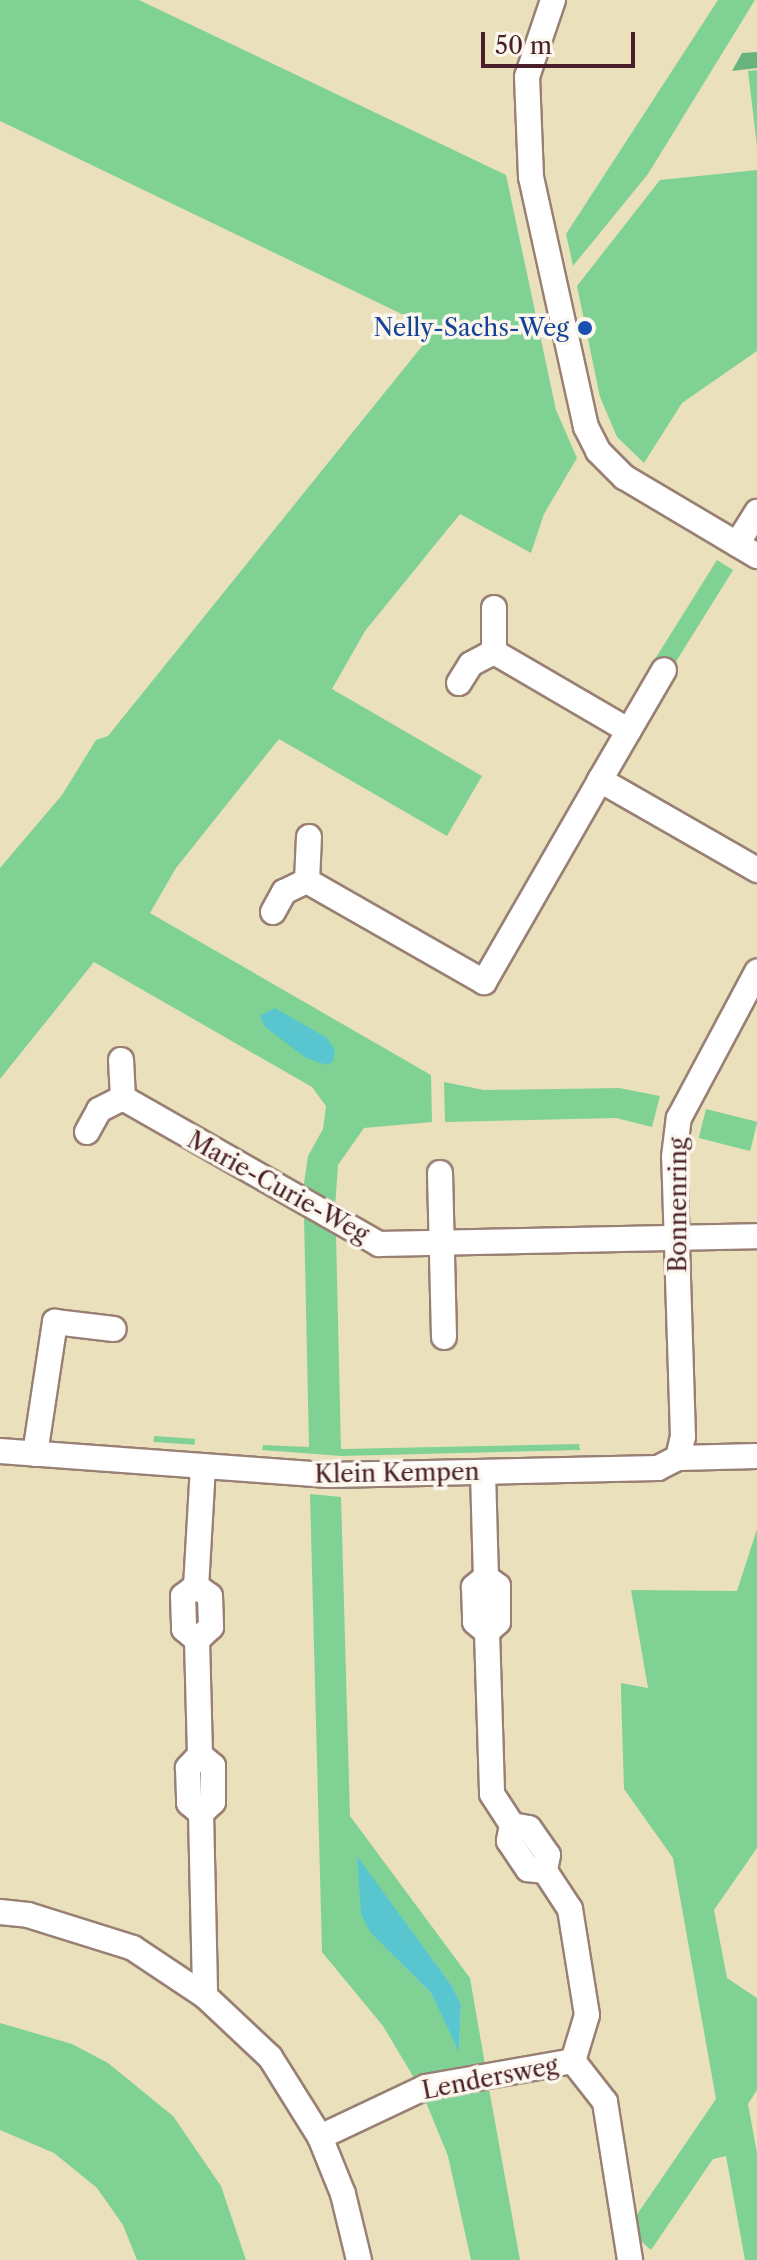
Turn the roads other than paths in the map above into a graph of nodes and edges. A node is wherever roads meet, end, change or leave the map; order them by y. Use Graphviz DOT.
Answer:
graph roads {
  1 [pos="553,0"];
  2 [pos="757,512"];
  3 [pos="747,550"];
  4 [pos="494,608"];
  5 [pos="494,652"];
  6 [pos="664,670"];
  7 [pos="459,683"];
  8 [pos="629,731"];
  9 [pos="600,780"];
  10 [pos="309,837"];
  11 [pos="757,870"];
  12 [pos="307,881"];
  13 [pos="273,912"];
  14 [pos="757,972"];
  15 [pos="121,1060"];
  16 [pos="123,1098"];
  17 [pos="87,1132"];
  18 [pos="440,1173"];
  19 [pos="757,1236"];
  20 [pos="676,1238"];
  21 [pos="442,1243"];
  22 [pos="114,1329"];
  23 [pos="444,1337"];
  24 [pos="0,1451"];
  25 [pos="35,1454"];
  26 [pos="757,1456"];
  27 [pos="678,1458"];
  28 [pos="203,1466"];
  29 [pos="483,1472"];
  30 [pos="0,1912"];
  31 [pos="205,1996"];
  32 [pos="573,2061"];
  33 [pos="320,2137"];
  34 [pos="359,2260"];
  35 [pos="630,2260"];
  1 -- 3 [label="street"];
  2 -- 3 [label="street"];
  4 -- 5 [label="street"];
  5 -- 7 [label="street"];
  5 -- 8 [label="street"];
  6 -- 8 [label="street"];
  8 -- 9 [label="street"];
  9 -- 11 [label="street"];
  9 -- 12 [label="street"];
  10 -- 12 [label="street"];
  12 -- 13 [label="street"];
  14 -- 20 [label="street, Bonnenring"];
  15 -- 16 [label="street"];
  16 -- 17 [label="street"];
  16 -- 21 [label="street, Marie-Curie-Weg"];
  18 -- 21 [label="street"];
  19 -- 20 [label="street, Marie-Curie-Weg"];
  20 -- 21 [label="street, Marie-Curie-Weg"];
  20 -- 27 [label="street, Bonnenring"];
  21 -- 23 [label="street"];
  22 -- 25 [label="street"];
  24 -- 25 [label="street, Klein Kempen"];
  25 -- 28 [label="street, Klein Kempen"];
  26 -- 27 [label="street, Klein Kempen"];
  27 -- 29 [label="street, Klein Kempen"];
  28 -- 29 [label="street, Klein Kempen"];
  28 -- 31 [label="street"];
  29 -- 32 [label="street"];
  30 -- 31 [label="street"];
  31 -- 33 [label="street"];
  32 -- 33 [label="street, Lendersweg"];
  32 -- 35 [label="street"];
  33 -- 34 [label="street"];
}
